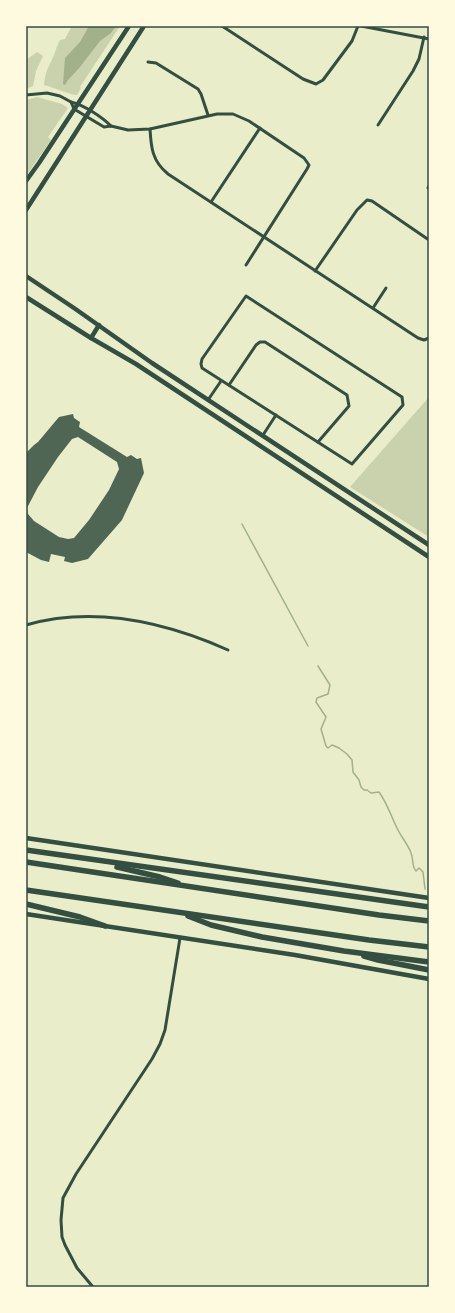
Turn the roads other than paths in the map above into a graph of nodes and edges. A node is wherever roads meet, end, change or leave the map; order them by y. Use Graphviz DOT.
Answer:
graph roads {
  1 [pos="129,26"];
  2 [pos="144,26"];
  3 [pos="222,26"];
  4 [pos="358,26"];
  5 [pos="361,26"];
  6 [pos="424,37"];
  7 [pos="429,39"];
  8 [pos="148,62"];
  9 [pos="26,95"];
  10 [pos="71,102"];
  11 [pos="78,104"];
  12 [pos="74,109"];
  13 [pos="90,111"];
  14 [pos="208,115"];
  15 [pos="86,117"];
  16 [pos="378,125"];
  17 [pos="111,126"];
  18 [pos="150,128"];
  19 [pos="260,128"];
  20 [pos="26,181"];
  21 [pos="211,202"];
  22 [pos="26,210"];
  23 [pos="264,237"];
  24 [pos="429,240"];
  25 [pos="246,264"];
  26 [pos="315,271"];
  27 [pos="26,276"];
  28 [pos="386,288"];
  29 [pos="26,297"];
  30 [pos="373,308"];
  31 [pos="99,325"];
  32 [pos="91,338"];
  33 [pos="429,338"];
  34 [pos="222,380"];
  35 [pos="229,385"];
  36 [pos="208,400"];
  37 [pos="203,408"];
  38 [pos="276,415"];
  39 [pos="263,435"];
  40 [pos="318,442"];
  41 [pos="429,545"];
  42 [pos="429,557"];
  43 [pos="26,625"];
  44 [pos="228,650"];
  45 [pos="26,838"];
  46 [pos="26,848"];
  47 [pos="26,862"];
  48 [pos="192,888"];
  49 [pos="26,890"];
  50 [pos="429,898"];
  51 [pos="26,904"];
  52 [pos="429,907"];
  53 [pos="178,912"];
  54 [pos="26,914"];
  55 [pos="429,921"];
  56 [pos="105,926"];
  57 [pos="180,938"];
  58 [pos="429,947"];
  59 [pos="344,951"];
  60 [pos="429,962"];
  61 [pos="429,970"];
  62 [pos="429,979"];
  63 [pos="93,1287"];
  1 -- 11 [label="main road"];
  2 -- 13 [label="main road"];
  3 -- 4 [label="street"];
  5 -- 6 [label="street"];
  6 -- 7 [label="street"];
  6 -- 16 [label="street"];
  8 -- 14 [label="street"];
  9 -- 10 [label="street"];
  10 -- 11 [label="street"];
  10 -- 12 [label="street"];
  11 -- 12 [label="main road"];
  11 -- 13 [label="street"];
  12 -- 15 [label="street"];
  12 -- 20 [label="main road"];
  13 -- 15 [label="main road"];
  13 -- 17 [label="street"];
  14 -- 18 [label="street"];
  14 -- 19 [label="street"];
  15 -- 17 [label="street"];
  15 -- 22 [label="main road"];
  17 -- 18 [label="street"];
  18 -- 21 [label="street"];
  19 -- 21 [label="street"];
  19 -- 23 [label="street"];
  21 -- 23 [label="street"];
  23 -- 25 [label="street"];
  23 -- 26 [label="street"];
  24 -- 26 [label="street"];
  26 -- 30 [label="street"];
  27 -- 31 [label="main road"];
  28 -- 30 [label="street"];
  29 -- 32 [label="main road"];
  30 -- 33 [label="street"];
  31 -- 32 [label="main road"];
  31 -- 36 [label="main road"];
  32 -- 37 [label="main road"];
  34 -- 35 [label="street"];
  34 -- 36 [label="street"];
  34 -- 40 [label="street"];
  35 -- 38 [label="street"];
  35 -- 40 [label="street"];
  36 -- 37 [label="main road"];
  36 -- 39 [label="main road"];
  37 -- 42 [label="main road"];
  38 -- 39 [label="street"];
  38 -- 40 [label="street"];
  39 -- 41 [label="main road"];
  43 -- 44 [label="street"];
  45 -- 50 [label="main road"];
  46 -- 48 [label="highway"];
  46 -- 52 [label="highway"];
  47 -- 48 [label="highway"];
  48 -- 55 [label="highway"];
  49 -- 53 [label="highway"];
  51 -- 56 [label="highway"];
  53 -- 58 [label="highway"];
  53 -- 59 [label="highway"];
  54 -- 56 [label="main road"];
  56 -- 57 [label="main road"];
  57 -- 62 [label="main road"];
  57 -- 63 [label="street"];
  59 -- 60 [label="highway"];
  59 -- 61 [label="highway"];
}
